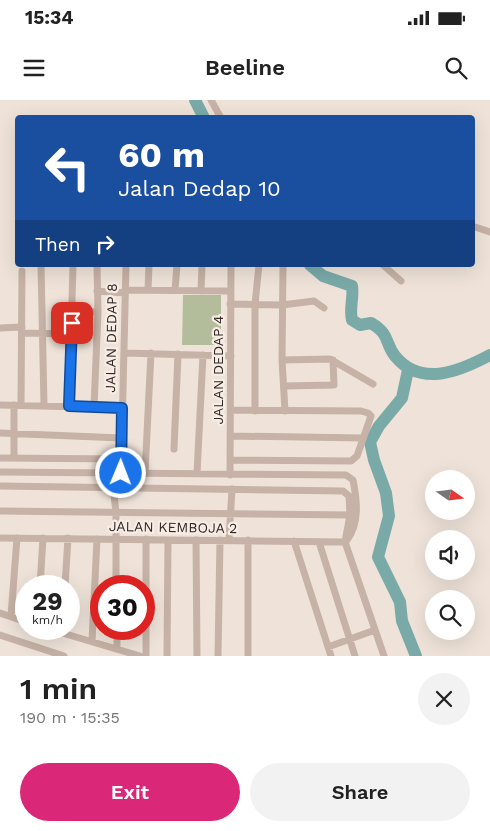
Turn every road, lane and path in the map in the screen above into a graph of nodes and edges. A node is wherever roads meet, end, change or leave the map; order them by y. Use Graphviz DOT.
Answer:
graph roads {
  1 [pos="211,100"];
  2 [pos="219,115"];
  3 [pos="475,227"];
  4 [pos="490,232"];
  5 [pos="41,267"];
  6 [pos="73,267"];
  7 [pos="97,267"];
  8 [pos="126,267"];
  9 [pos="149,267"];
  10 [pos="176,267"];
  11 [pos="202,267"];
  12 [pos="231,267"];
  13 [pos="259,267"];
  14 [pos="284,267"];
  15 [pos="385,267"];
  16 [pos="22,271"];
  17 [pos="401,281"];
  18 [pos="148,290"];
  19 [pos="175,290"];
  20 [pos="97,291"];
  21 [pos="125,291"];
  22 [pos="201,291"];
  23 [pos="230,291"];
  24 [pos="230,304"];
  25 [pos="255,304"];
  26 [pos="282,305"];
  27 [pos="324,308"];
  28 [pos="72,312"];
  29 [pos="98,312"];
  30 [pos="0,328"];
  31 [pos="22,330"];
  32 [pos="44,333"];
  33 [pos="71,334"];
  34 [pos="124,353"];
  35 [pos="151,353"];
  36 [pos="178,354"];
  37 [pos="203,355"];
  38 [pos="231,356"];
  39 [pos="282,360"];
  40 [pos="333,360"];
  41 [pos="373,384"];
  42 [pos="284,386"];
  43 [pos="0,405"];
  44 [pos="17,405"];
  45 [pos="44,405"];
  46 [pos="69,406"];
  47 [pos="94,407"];
  48 [pos="122,408"];
  49 [pos="231,410"];
  50 [pos="255,411"];
  51 [pos="285,411"];
  52 [pos="0,433"];
  53 [pos="14,433"];
  54 [pos="230,436"];
  55 [pos="122,438"];
  56 [pos="363,438"];
  57 [pos="174,449"];
  58 [pos="0,458"];
  59 [pos="14,458"];
  60 [pos="121,459"];
  61 [pos="230,460"];
  62 [pos="0,472"];
  63 [pos="145,472"];
  64 [pos="121,473"];
  65 [pos="197,473"];
  66 [pos="230,475"];
  67 [pos="0,486"];
  68 [pos="113,487"];
  69 [pos="232,488"];
  70 [pos="0,511"];
  71 [pos="116,512"];
  72 [pos="230,514"];
  73 [pos="350,515"];
  74 [pos="0,538"];
  75 [pos="17,538"];
  76 [pos="43,538"];
  77 [pos="68,538"];
  78 [pos="97,539"];
  79 [pos="116,539"];
  80 [pos="146,539"];
  81 [pos="168,540"];
  82 [pos="196,540"];
  83 [pos="220,540"];
  84 [pos="229,540"];
  85 [pos="248,540"];
  86 [pos="294,541"];
  87 [pos="318,542"];
  88 [pos="345,542"];
  89 [pos="41,575"];
  90 [pos="66,575"];
  91 [pos="116,575"];
  92 [pos="0,613"];
  93 [pos="11,616"];
  94 [pos="15,618"];
  95 [pos="375,630"];
  96 [pos="0,635"];
  97 [pos="80,637"];
  98 [pos="349,639"];
  99 [pos="92,642"];
  100 [pos="328,647"];
  101 [pos="120,652"];
  102 [pos="64,656"];
  103 [pos="140,656"];
  104 [pos="146,656"];
  105 [pos="167,656"];
  106 [pos="197,656"];
  107 [pos="218,656"];
  108 [pos="248,656"];
  109 [pos="331,656"];
  110 [pos="354,656"];
  111 [pos="384,656"];
  1 -- 2 [label="street"];
  3 -- 4 [label="street"];
  5 -- 32 [label="street"];
  6 -- 28 [label="street"];
  7 -- 20 [label="street"];
  8 -- 21 [label="street, JALAN DEDAP 8"];
  9 -- 18 [label="street"];
  10 -- 19 [label="street"];
  11 -- 22 [label="street"];
  12 -- 23 [label="street, JALAN DEDAP 4"];
  13 -- 25 [label="street"];
  14 -- 26 [label="street"];
  15 -- 17 [label="street"];
  16 -- 31 [label="street"];
  18 -- 19 [label="street"];
  18 -- 21 [label="street"];
  19 -- 22 [label="street"];
  20 -- 21 [label="street"];
  20 -- 29 [label="street"];
  21 -- 34 [label="street, JALAN DEDAP 8"];
  22 -- 23 [label="street"];
  23 -- 24 [label="street, JALAN DEDAP 4"];
  24 -- 25 [label="street"];
  24 -- 38 [label="street, JALAN DEDAP 4"];
  25 -- 26 [label="street"];
  25 -- 50 [label="street"];
  26 -- 27 [label="street"];
  26 -- 39 [label="street"];
  28 -- 29 [label="street"];
  28 -- 33 [label="street"];
  29 -- 47 [label="street"];
  30 -- 31 [label="street"];
  31 -- 32 [label="street"];
  31 -- 44 [label="street"];
  32 -- 33 [label="street"];
  32 -- 45 [label="street"];
  33 -- 46 [label="street"];
  34 -- 35 [label="street"];
  34 -- 48 [label="street, JALAN DEDAP 8"];
  35 -- 36 [label="street"];
  35 -- 63 [label="street"];
  36 -- 37 [label="street"];
  36 -- 57 [label="street"];
  37 -- 38 [label="street"];
  37 -- 65 [label="street"];
  38 -- 49 [label="street, JALAN DEDAP 4"];
  39 -- 40 [label="street"];
  39 -- 42 [label="street"];
  40 -- 41 [label="street"];
  40 -- 42 [label="street"];
  42 -- 51 [label="street"];
  43 -- 44 [label="street"];
  44 -- 45 [label="street"];
  44 -- 53 [label="street"];
  45 -- 46 [label="street"];
  46 -- 47 [label="street"];
  47 -- 48 [label="street"];
  48 -- 55 [label="street, JALAN DEDAP 8"];
  49 -- 50 [label="street"];
  49 -- 54 [label="street, JALAN DEDAP 4"];
  50 -- 51 [label="street"];
  51 -- 56 [label="street"];
  52 -- 53 [label="street"];
  53 -- 55 [label="street"];
  53 -- 59 [label="street"];
  54 -- 56 [label="street"];
  54 -- 61 [label="street, JALAN DEDAP 4"];
  55 -- 60 [label="street, JALAN DEDAP 8"];
  56 -- 61 [label="street"];
  58 -- 59 [label="street"];
  59 -- 60 [label="street"];
  60 -- 64 [label="street, JALAN DEDAP 8"];
  61 -- 66 [label="street, JALAN DEDAP 4"];
  62 -- 64 [label="street"];
  63 -- 64 [label="street"];
  63 -- 65 [label="street"];
  65 -- 66 [label="street"];
  66 -- 88 [label="street"];
  67 -- 68 [label="street"];
  68 -- 69 [label="street"];
  68 -- 71 [label="street"];
  69 -- 72 [label="street"];
  69 -- 73 [label="street"];
  70 -- 71 [label="street"];
  71 -- 72 [label="street"];
  71 -- 79 [label="street"];
  72 -- 73 [label="street"];
  72 -- 84 [label="street"];
  73 -- 88 [label="street"];
  74 -- 75 [label="street, JALAN KEMBOJA 2"];
  75 -- 76 [label="street, JALAN KEMBOJA 2"];
  75 -- 93 [label="street"];
  76 -- 77 [label="street, JALAN KEMBOJA 2"];
  76 -- 89 [label="street"];
  77 -- 78 [label="street, JALAN KEMBOJA 2"];
  77 -- 90 [label="street"];
  78 -- 79 [label="street, JALAN KEMBOJA 2"];
  78 -- 99 [label="street"];
  79 -- 80 [label="street, JALAN KEMBOJA 2"];
  79 -- 91 [label="street"];
  80 -- 81 [label="street, JALAN KEMBOJA 2"];
  80 -- 104 [label="street"];
  81 -- 82 [label="street, JALAN KEMBOJA 2"];
  81 -- 105 [label="street"];
  82 -- 83 [label="street, JALAN KEMBOJA 2"];
  82 -- 106 [label="street"];
  83 -- 84 [label="street, JALAN KEMBOJA 2"];
  83 -- 107 [label="street"];
  84 -- 85 [label="street, JALAN KEMBOJA 2"];
  85 -- 86 [label="street, JALAN KEMBOJA 2"];
  85 -- 108 [label="street"];
  86 -- 87 [label="street, JALAN KEMBOJA 2"];
  86 -- 100 [label="street"];
  87 -- 88 [label="street, JALAN KEMBOJA 2"];
  87 -- 98 [label="street"];
  88 -- 95 [label="street"];
  92 -- 93 [label="street"];
  93 -- 94 [label="street"];
  95 -- 98 [label="street"];
  95 -- 111 [label="street"];
  96 -- 102 [label="street"];
  97 -- 99 [label="street"];
  98 -- 100 [label="street"];
  98 -- 110 [label="street"];
  99 -- 101 [label="street"];
  100 -- 109 [label="street"];
  101 -- 103 [label="street"];
}
